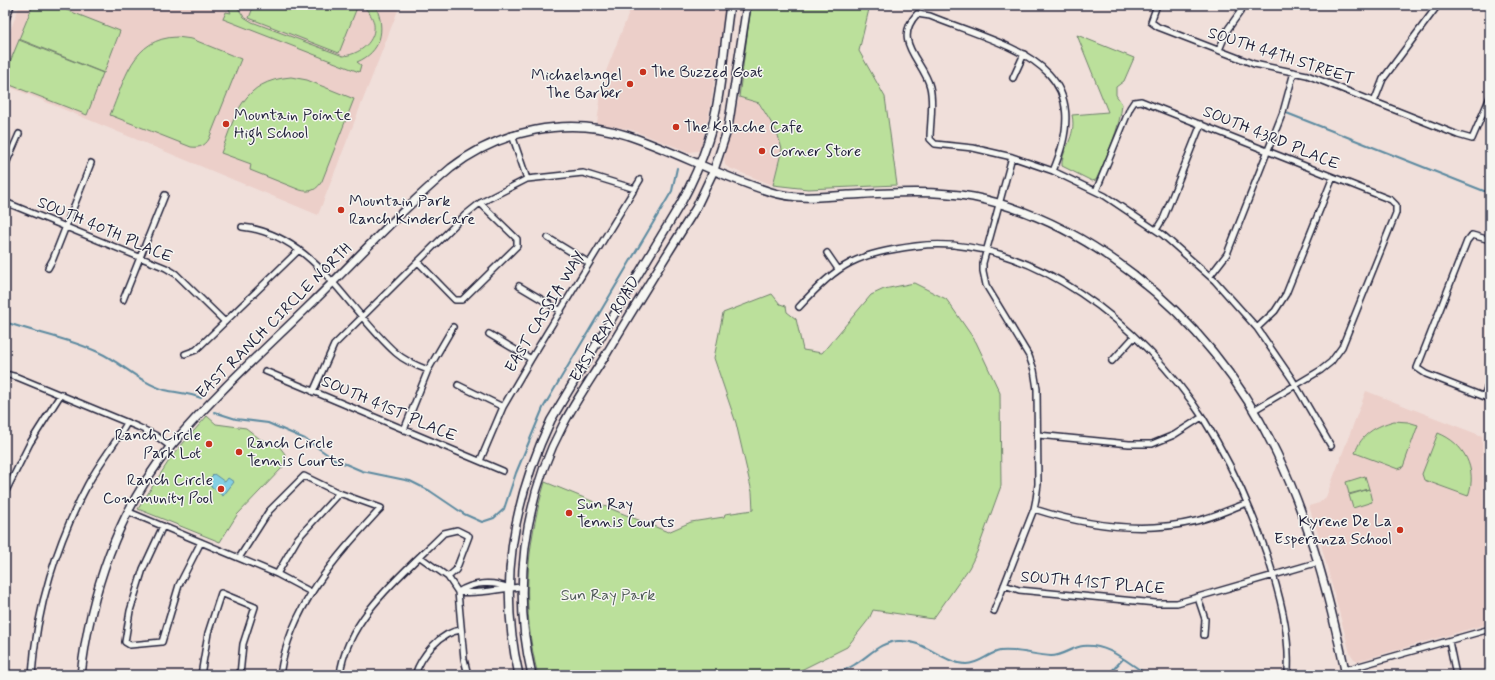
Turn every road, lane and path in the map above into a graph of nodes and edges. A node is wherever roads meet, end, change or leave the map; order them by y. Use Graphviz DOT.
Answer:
graph roads {
  1 [pos="10,5"];
  2 [pos="730,5"];
  3 [pos="747,5"];
  4 [pos="1157,5"];
  5 [pos="1245,5"];
  6 [pos="1438,5"];
  7 [pos="5,19"];
  8 [pos="1219,50"];
  9 [pos="1024,54"];
  10 [pos="1294,72"];
  11 [pos="1013,78"];
  12 [pos="1490,97"];
  13 [pos="1374,102"];
  14 [pos="1201,124"];
  15 [pos="19,134"];
  16 [pos="512,135"];
  17 [pos="1267,151"];
  18 [pos="1012,157"];
  19 [pos="91,163"];
  20 [pos="700,164"];
  21 [pos="5,166"];
  22 [pos="711,169"];
  23 [pos="1053,171"];
  24 [pos="1333,178"];
  25 [pos="527,179"];
  26 [pos="640,180"];
  27 [pos="635,189"];
  28 [pos="1096,191"];
  29 [pos="166,195"];
  30 [pos="5,202"];
  31 [pos="480,203"];
  32 [pos="999,203"];
  33 [pos="242,227"];
  34 [pos="66,228"];
  35 [pos="1156,230"];
  36 [pos="548,238"];
  37 [pos="1490,240"];
  38 [pos="299,250"];
  39 [pos="987,250"];
  40 [pos="826,253"];
  41 [pos="140,257"];
  42 [pos="418,262"];
  43 [pos="590,263"];
  44 [pos="48,268"];
  45 [pos="838,269"];
  46 [pos="1210,276"];
  47 [pos="333,283"];
  48 [pos="519,286"];
  49 [pos="625,298"];
  50 [pos="123,300"];
  51 [pos="636,304"];
  52 [pos="799,307"];
  53 [pos="561,311"];
  54 [pos="361,318"];
  55 [pos="225,322"];
  56 [pos="453,327"];
  57 [pos="1257,328"];
  58 [pos="489,334"];
  59 [pos="1134,337"];
  60 [pos="185,354"];
  61 [pos="530,359"];
  62 [pos="1112,360"];
  63 [pos="428,370"];
  64 [pos="265,371"];
  65 [pos="5,374"];
  66 [pos="1490,380"];
  67 [pos="458,384"];
  68 [pos="1296,386"];
  69 [pos="313,392"];
  70 [pos="61,394"];
  71 [pos="1484,396"];
  72 [pos="1490,399"];
  73 [pos="503,407"];
  74 [pos="1254,410"];
  75 [pos="1202,417"];
  76 [pos="127,423"];
  77 [pos="404,430"];
  78 [pos="1038,435"];
  79 [pos="1331,446"];
  80 [pos="170,447"];
  81 [pos="480,461"];
  82 [pos="503,471"];
  83 [pos="6,491"];
  84 [pos="339,493"];
  85 [pos="1247,503"];
  86 [pos="1034,509"];
  87 [pos="129,512"];
  88 [pos="163,526"];
  89 [pos="201,542"];
  90 [pos="420,557"];
  91 [pos="239,558"];
  92 [pos="1319,562"];
  93 [pos="277,574"];
  94 [pos="1273,576"];
  95 [pos="448,577"];
  96 [pos="1004,585"];
  97 [pos="522,587"];
  98 [pos="509,588"];
  99 [pos="311,592"];
  100 [pos="458,592"];
  101 [pos="1198,598"];
  102 [pos="994,612"];
  103 [pos="1490,629"];
  104 [pos="461,630"];
  105 [pos="1204,635"];
  106 [pos="1449,640"];
  107 [pos="1288,670"];
  108 [pos="1346,672"];
  109 [pos="32,675"];
  110 [pos="81,675"];
  111 [pos="201,675"];
  112 [pos="240,675"];
  113 [pos="280,675"];
  114 [pos="340,675"];
  115 [pos="415,675"];
  116 [pos="468,675"];
  117 [pos="519,675"];
  118 [pos="532,675"];
  119 [pos="1456,675"];
  1 -- 7 [label="street"];
  2 -- 20 [label="street, EAST RAY ROAD"];
  3 -- 22 [label="street, EAST RAY ROAD"];
  4 -- 8 [label="street, SOUTH 44TH STREET"];
  5 -- 8 [label="street"];
  6 -- 13 [label="street"];
  8 -- 10 [label="street, SOUTH 44TH STREET"];
  9 -- 11 [label="street"];
  9 -- 18 [label="street"];
  9 -- 23 [label="street"];
  10 -- 13 [label="street, SOUTH 44TH STREET"];
  10 -- 17 [label="street"];
  12 -- 13 [label="street, SOUTH 44TH STREET"];
  14 -- 17 [label="street, SOUTH 43RD PLACE"];
  14 -- 28 [label="street, SOUTH 43RD PLACE"];
  14 -- 35 [label="street"];
  15 -- 21 [label="street"];
  16 -- 20 [label="street, EAST RANCH CIRCLE NORTH"];
  16 -- 25 [label="street"];
  16 -- 47 [label="street, EAST RANCH CIRCLE NORTH"];
  17 -- 24 [label="street, SOUTH 43RD PLACE"];
  17 -- 46 [label="street"];
  18 -- 23 [label="street"];
  18 -- 32 [label="street"];
  19 -- 34 [label="street"];
  20 -- 22 [label="street, EAST RANCH CIRCLE NORTH"];
  20 -- 49 [label="street, EAST RAY ROAD"];
  22 -- 32 [label="street, EAST RANCH CIRCLE NORTH"];
  22 -- 51 [label="street, EAST RAY ROAD"];
  23 -- 28 [label="street"];
  24 -- 57 [label="street"];
  24 -- 68 [label="street, SOUTH 43RD PLACE"];
  25 -- 27 [label="street"];
  25 -- 31 [label="street"];
  26 -- 27 [label="street, EAST CASSIA WAY"];
  27 -- 43 [label="street, EAST CASSIA WAY"];
  28 -- 35 [label="street"];
  29 -- 41 [label="street"];
  30 -- 34 [label="street, SOUTH 40TH PLACE"];
  31 -- 42 [label="street"];
  31 -- 42 [label="street"];
  32 -- 39 [label="street"];
  32 -- 74 [label="street, EAST RANCH CIRCLE NORTH"];
  33 -- 38 [label="street"];
  34 -- 41 [label="street, SOUTH 40TH PLACE"];
  34 -- 44 [label="street"];
  35 -- 46 [label="street"];
  36 -- 43 [label="street"];
  37 -- 71 [label="street"];
  38 -- 47 [label="street"];
  38 -- 55 [label="street"];
  39 -- 45 [label="street"];
  39 -- 59 [label="street"];
  39 -- 78 [label="street"];
  40 -- 45 [label="street"];
  41 -- 50 [label="street"];
  41 -- 55 [label="street, SOUTH 40TH PLACE"];
  42 -- 54 [label="street"];
  43 -- 53 [label="street, EAST CASSIA WAY"];
  45 -- 52 [label="street"];
  46 -- 57 [label="street"];
  47 -- 54 [label="street"];
  47 -- 80 [label="street, EAST RANCH CIRCLE NORTH"];
  48 -- 53 [label="street"];
  49 -- 51 [label="street"];
  49 -- 98 [label="street, EAST RAY ROAD"];
  51 -- 97 [label="street, EAST RAY ROAD"];
  53 -- 61 [label="street, EAST CASSIA WAY"];
  54 -- 63 [label="street"];
  54 -- 69 [label="street"];
  55 -- 60 [label="street"];
  56 -- 63 [label="street"];
  57 -- 68 [label="street"];
  58 -- 61 [label="street"];
  59 -- 62 [label="street"];
  59 -- 75 [label="street"];
  61 -- 73 [label="street, EAST CASSIA WAY"];
  63 -- 77 [label="street"];
  64 -- 69 [label="street, SOUTH 41ST PLACE"];
  65 -- 70 [label="street"];
  66 -- 71 [label="street"];
  67 -- 73 [label="street"];
  68 -- 74 [label="street"];
  68 -- 79 [label="street"];
  69 -- 77 [label="street, SOUTH 41ST PLACE"];
  70 -- 76 [label="street"];
  70 -- 83 [label="street"];
  71 -- 72 [label="street"];
  73 -- 81 [label="street, EAST CASSIA WAY"];
  74 -- 92 [label="street, EAST RANCH CIRCLE NORTH"];
  75 -- 78 [label="street"];
  75 -- 85 [label="street"];
  76 -- 80 [label="street"];
  76 -- 109 [label="street"];
  77 -- 81 [label="street, SOUTH 41ST PLACE"];
  78 -- 86 [label="street"];
  80 -- 87 [label="street, EAST RANCH CIRCLE NORTH"];
  81 -- 82 [label="street, SOUTH 41ST PLACE"];
  84 -- 91 [label="street"];
  84 -- 93 [label="street"];
  84 -- 99 [label="street"];
  85 -- 86 [label="street"];
  85 -- 94 [label="street"];
  86 -- 96 [label="street"];
  87 -- 88 [label="street"];
  87 -- 110 [label="street, EAST RANCH CIRCLE NORTH"];
  88 -- 89 [label="street"];
  88 -- 89 [label="street"];
  89 -- 91 [label="street"];
  90 -- 95 [label="street"];
  90 -- 95 [label="street"];
  90 -- 114 [label="street"];
  91 -- 93 [label="street"];
  92 -- 94 [label="street, SOUTH 41ST PLACE"];
  92 -- 108 [label="street, EAST RANCH CIRCLE NORTH"];
  93 -- 99 [label="street"];
  94 -- 101 [label="street, SOUTH 41ST PLACE"];
  94 -- 107 [label="street"];
  95 -- 100 [label="street"];
  96 -- 101 [label="street, SOUTH 41ST PLACE"];
  96 -- 102 [label="street"];
  97 -- 98 [label="street"];
  97 -- 118 [label="street, EAST RAY ROAD"];
  98 -- 100 [label="street"];
  98 -- 100 [label="street"];
  98 -- 117 [label="street, EAST RAY ROAD"];
  99 -- 113 [label="street"];
  100 -- 104 [label="street"];
  101 -- 105 [label="street"];
  103 -- 106 [label="street"];
  104 -- 115 [label="street"];
  104 -- 116 [label="street"];
  106 -- 108 [label="street"];
  106 -- 119 [label="street"];
  111 -- 112 [label="street"];
}
